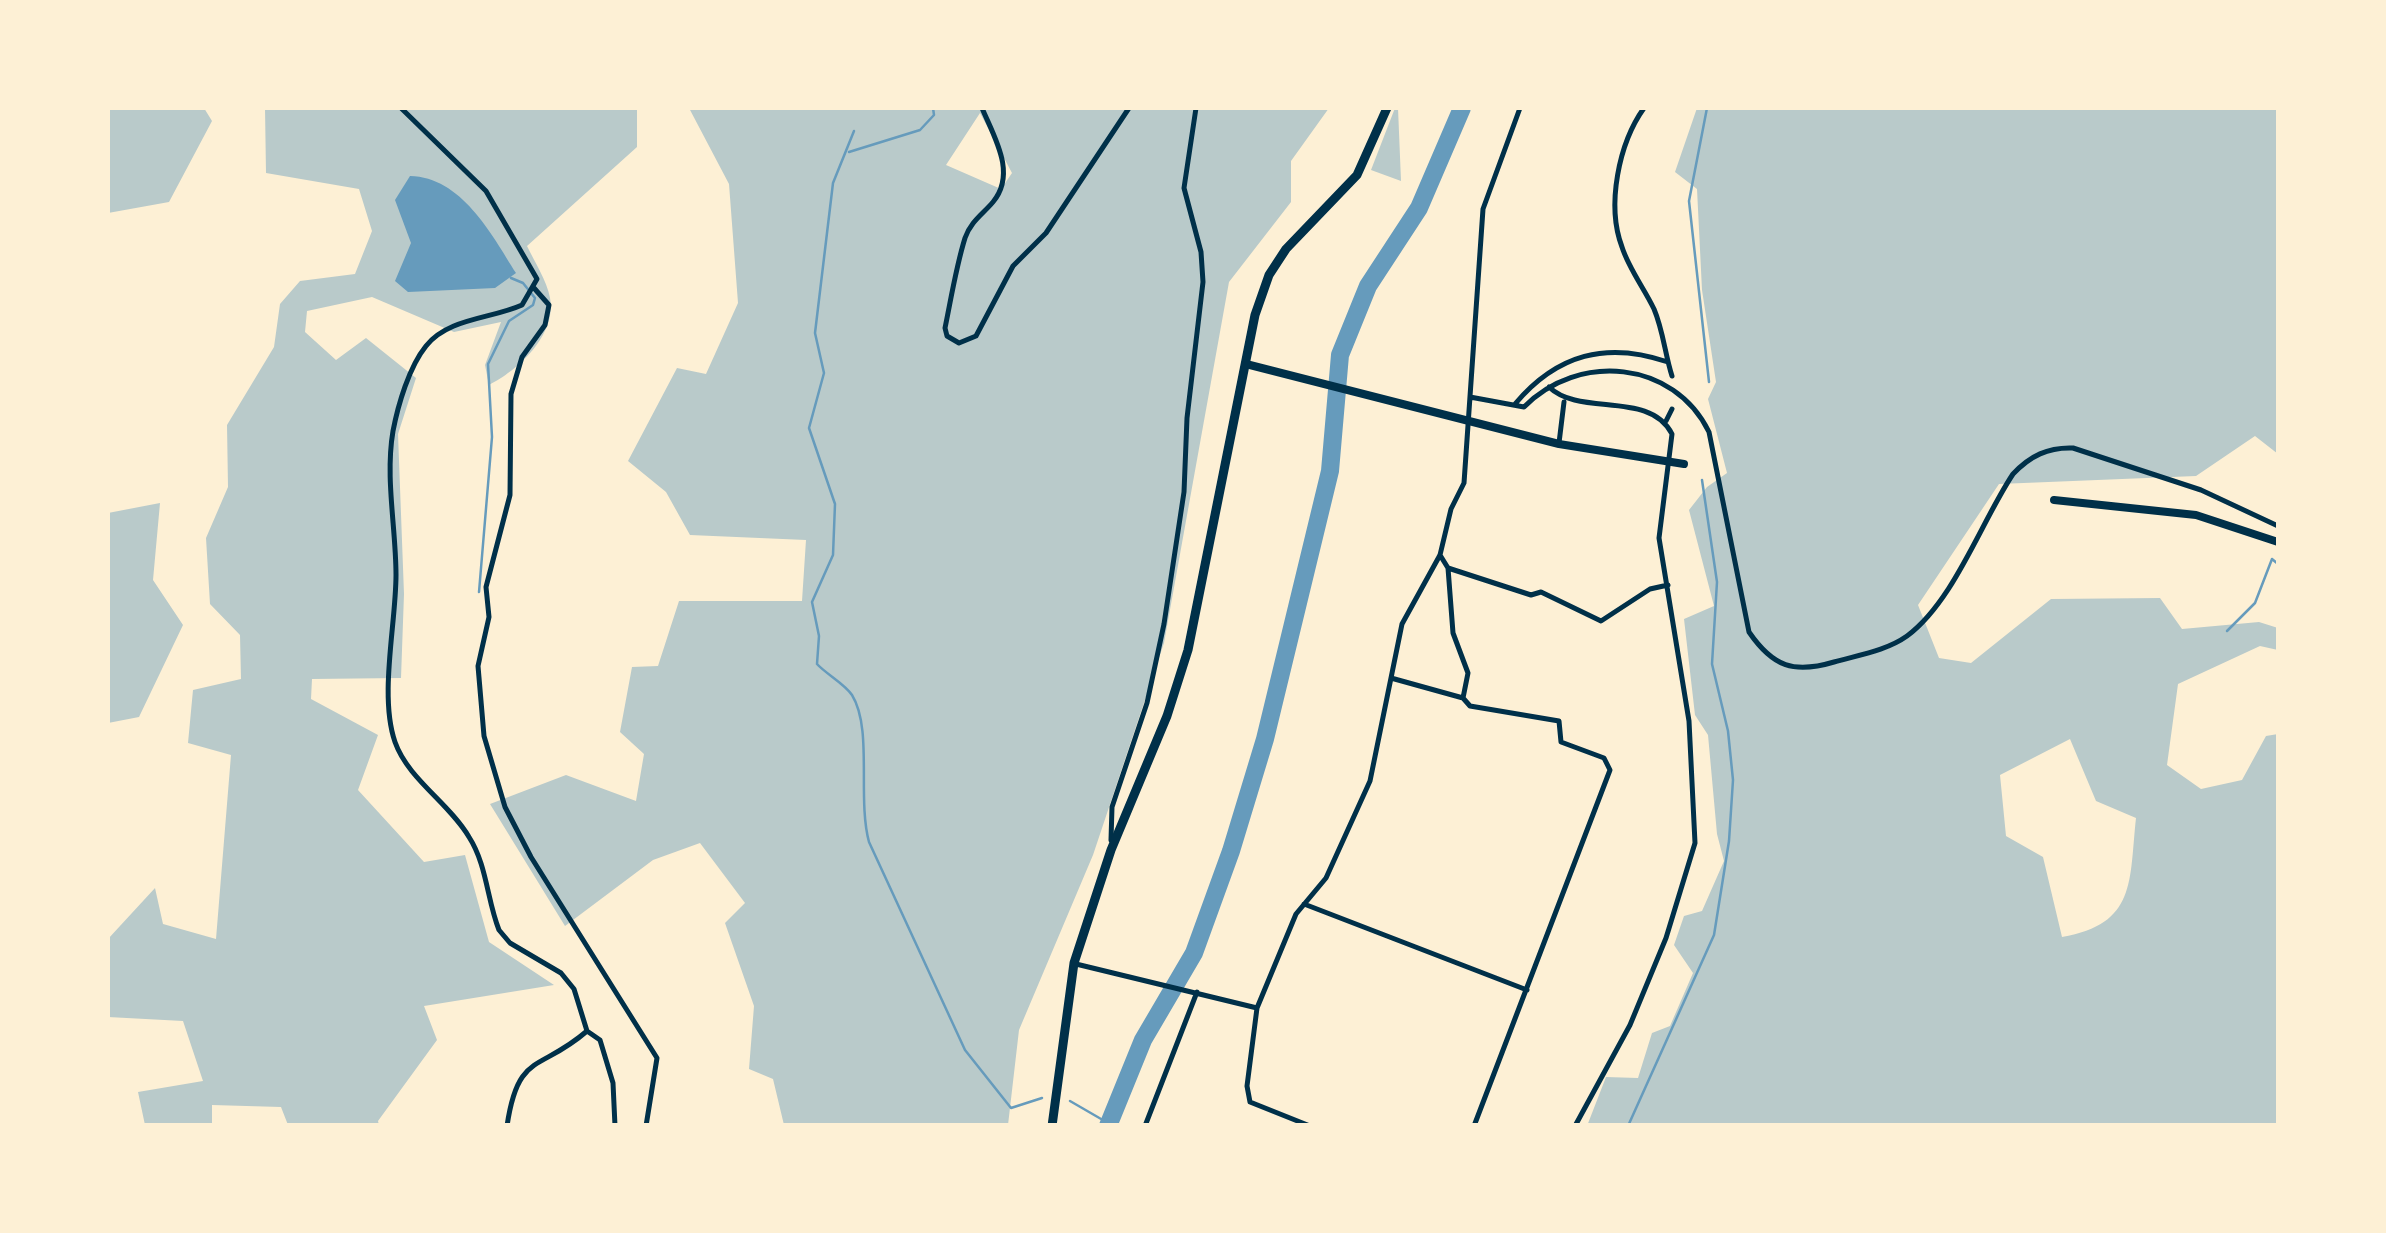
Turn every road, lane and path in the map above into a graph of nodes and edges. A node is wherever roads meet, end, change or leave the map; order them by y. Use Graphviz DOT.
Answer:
graph roads {
  1 [pos="402,108"];
  2 [pos="982,108"];
  3 [pos="1129,108"];
  4 [pos="1196,108"];
  5 [pos="1386,108"];
  6 [pos="1520,108"];
  7 [pos="1644,108"];
  8 [pos="534,288"];
  9 [pos="1668,362"];
  10 [pos="1246,364"];
  11 [pos="1672,376"];
  12 [pos="1549,387"];
  13 [pos="1470,398"];
  14 [pos="1564,402"];
  15 [pos="1514,405"];
  16 [pos="1672,409"];
  17 [pos="1666,421"];
  18 [pos="1467,422"];
  19 [pos="1558,444"];
  20 [pos="1670,462"];
  21 [pos="1684,464"];
  22 [pos="2054,500"];
  23 [pos="2278,526"];
  24 [pos="2278,542"];
  25 [pos="1440,555"];
  26 [pos="1448,568"];
  27 [pos="1669,585"];
  28 [pos="1391,678"];
  29 [pos="1463,698"];
  30 [pos="1111,850"];
  31 [pos="1304,904"];
  32 [pos="1074,964"];
  33 [pos="1528,990"];
  34 [pos="1198,992"];
  35 [pos="1257,1008"];
  36 [pos="587,1032"];
  37 [pos="507,1126"];
  38 [pos="614,1126"];
  39 [pos="646,1126"];
  40 [pos="1052,1126"];
  41 [pos="1145,1126"];
  42 [pos="1310,1126"];
  43 [pos="1474,1126"];
  44 [pos="1575,1126"];
  1 -- 8 [label="street"];
  2 -- 3 [label="street"];
  4 -- 30 [label="street"];
  5 -- 10 [label="highway"];
  6 -- 13 [label="street"];
  7 -- 9 [label="street"];
  8 -- 36 [label="street"];
  8 -- 39 [label="street"];
  9 -- 11 [label="street"];
  9 -- 15 [label="street"];
  10 -- 18 [label="main road"];
  10 -- 30 [label="highway"];
  12 -- 14 [label="street"];
  12 -- 15 [label="street"];
  12 -- 23 [label="street"];
  13 -- 15 [label="street"];
  13 -- 18 [label="street"];
  14 -- 17 [label="street"];
  14 -- 19 [label="street"];
  16 -- 17 [label="street"];
  17 -- 20 [label="street"];
  18 -- 19 [label="main road"];
  18 -- 25 [label="street"];
  19 -- 20 [label="main road"];
  20 -- 21 [label="main road"];
  20 -- 27 [label="street"];
  22 -- 24 [label="main road"];
  25 -- 26 [label="street"];
  25 -- 28 [label="street"];
  26 -- 27 [label="street"];
  26 -- 29 [label="street"];
  27 -- 44 [label="street"];
  28 -- 29 [label="street"];
  28 -- 31 [label="street"];
  29 -- 33 [label="street"];
  30 -- 32 [label="highway"];
  31 -- 33 [label="street"];
  31 -- 35 [label="street"];
  32 -- 34 [label="street"];
  32 -- 40 [label="highway"];
  33 -- 43 [label="street"];
  34 -- 35 [label="street"];
  34 -- 41 [label="street"];
  35 -- 42 [label="street"];
  36 -- 37 [label="street"];
  36 -- 38 [label="street"];
}
